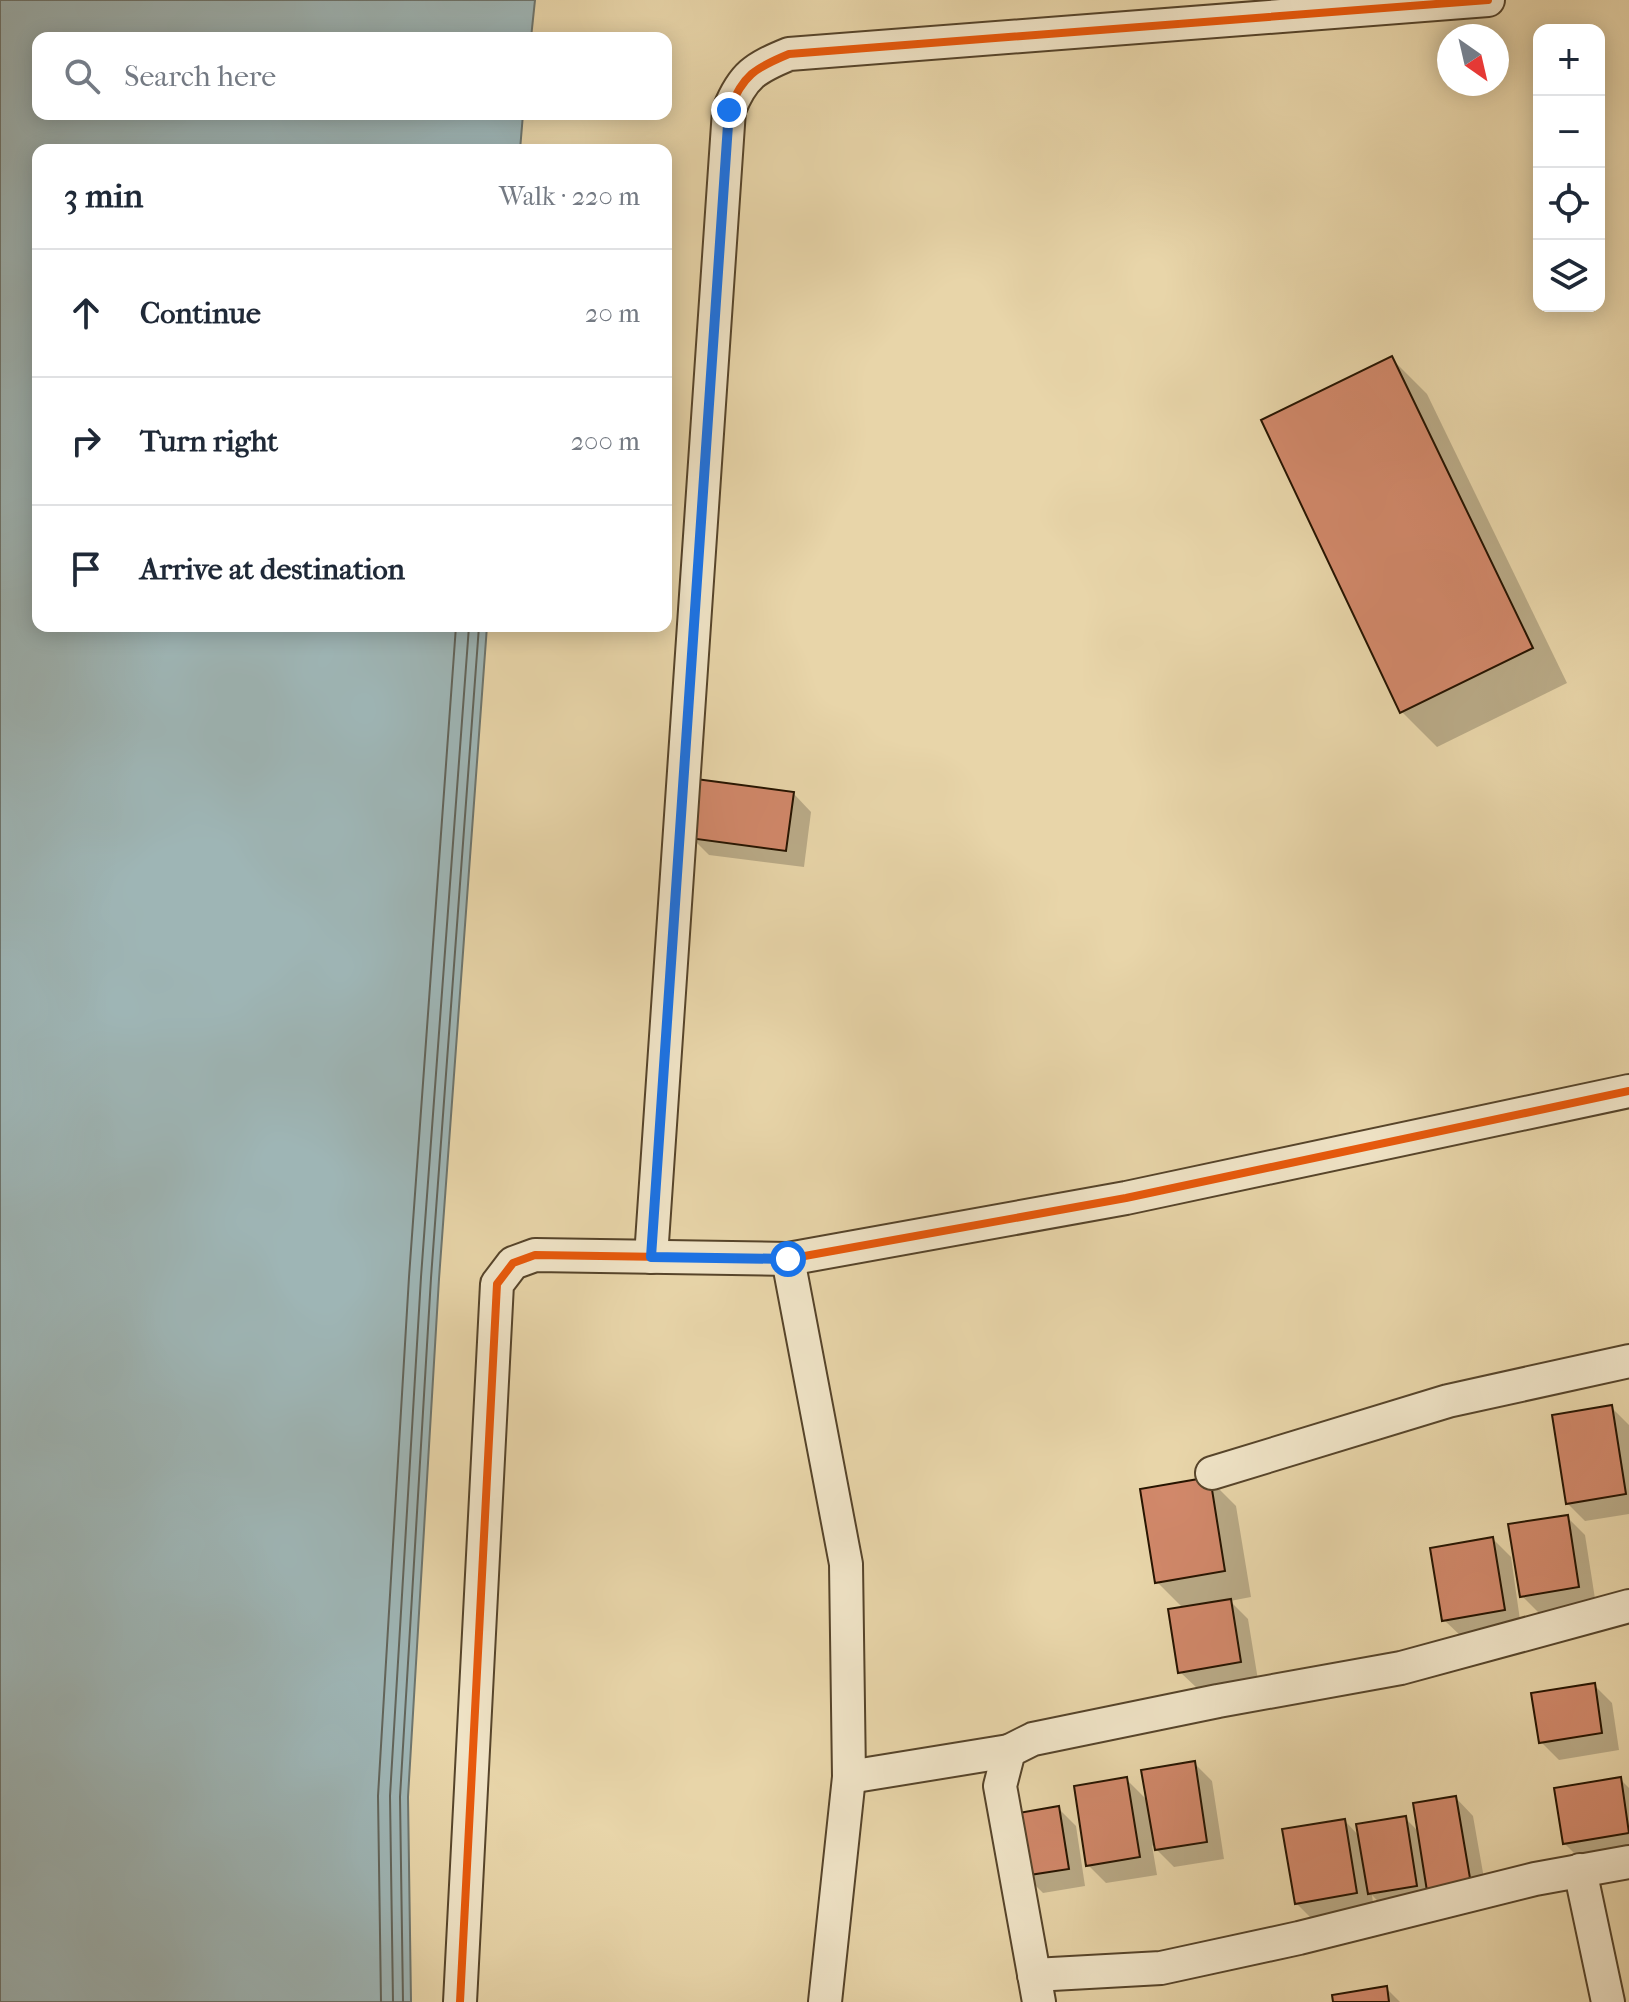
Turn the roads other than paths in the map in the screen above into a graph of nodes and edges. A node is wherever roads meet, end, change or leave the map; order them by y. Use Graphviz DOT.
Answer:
graph roads {
  1 [pos="1488,0"];
  2 [pos="1629,1091"];
  3 [pos="651,1257"];
  4 [pos="788,1259"];
  5 [pos="1629,1361"];
  6 [pos="1212,1473"];
  7 [pos="1629,1606"];
  8 [pos="1009,1751"];
  9 [pos="849,1777"];
  10 [pos="1629,1862"];
  11 [pos="1580,1870"];
  12 [pos="1036,1988"];
  13 [pos="460,2002"];
  14 [pos="825,2002"];
  15 [pos="1608,2002"];
  1 -- 3 [label="street"];
  2 -- 4 [label="street"];
  3 -- 4 [label="street"];
  3 -- 13 [label="street"];
  4 -- 9 [label="street"];
  5 -- 6 [label="street"];
  7 -- 8 [label="street"];
  8 -- 9 [label="street"];
  8 -- 12 [label="street"];
  9 -- 14 [label="street"];
  10 -- 11 [label="street"];
  11 -- 12 [label="street"];
  11 -- 15 [label="street"];
}
